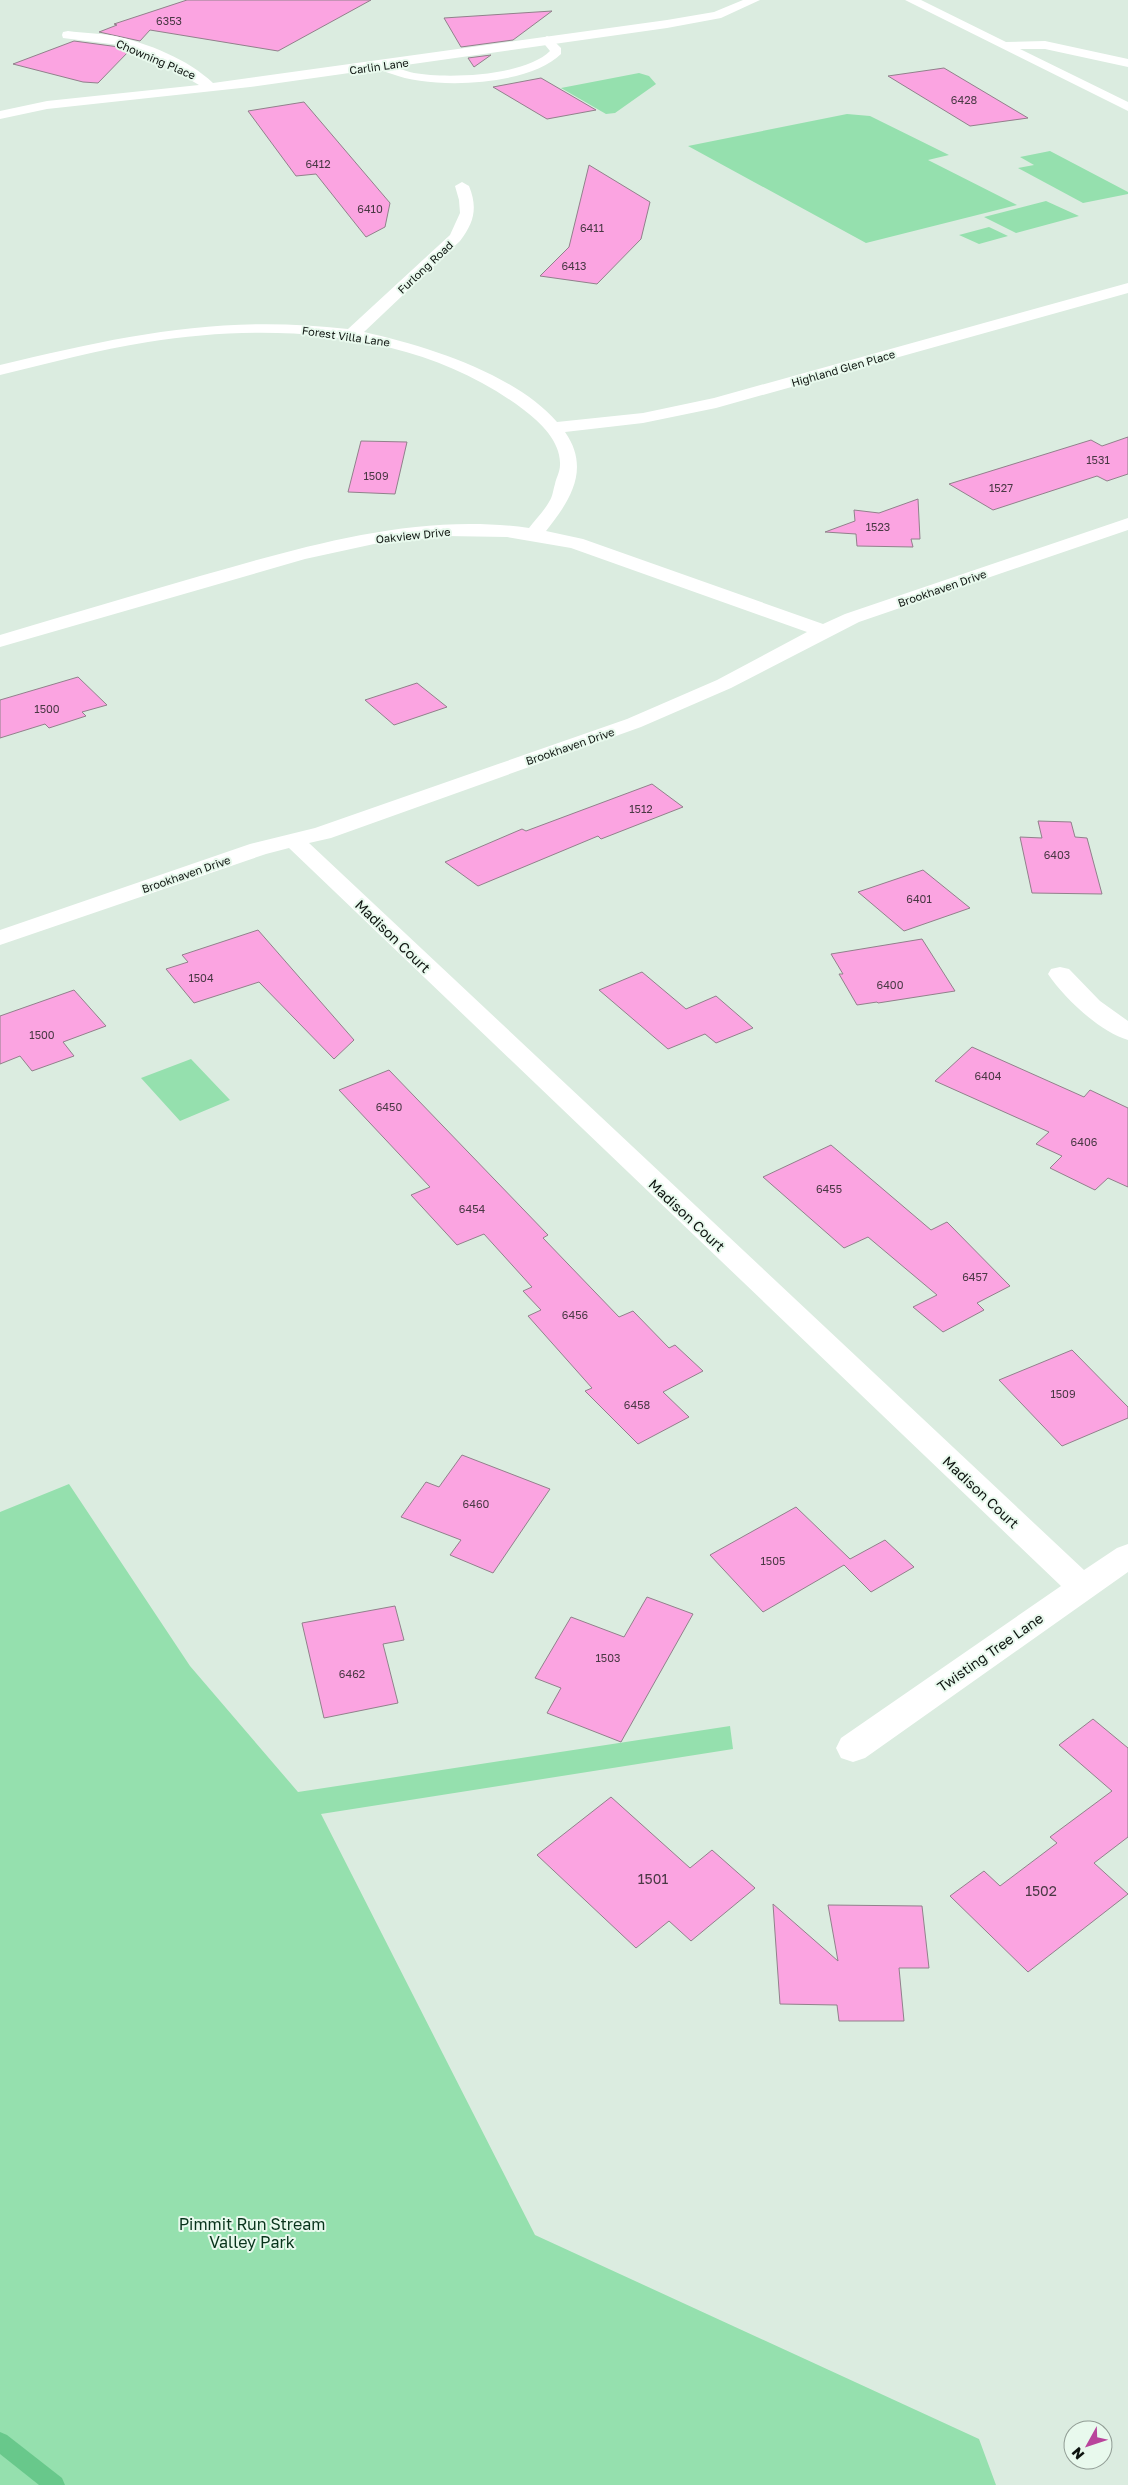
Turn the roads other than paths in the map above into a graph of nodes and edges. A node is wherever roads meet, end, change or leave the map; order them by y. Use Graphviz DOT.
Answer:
graph roads {
  1 [pos="754,0"];
  2 [pos="911,0"];
  3 [pos="68,35"];
  4 [pos="547,40"];
  5 [pos="1002,45"];
  6 [pos="1128,63"];
  7 [pos="381,66"];
  8 [pos="446,80"];
  9 [pos="210,87"];
  10 [pos="456,89"];
  11 [pos="1128,107"];
  12 [pos="0,115"];
  13 [pos="462,186"];
  14 [pos="1128,288"];
  15 [pos="352,334"];
  16 [pos="0,370"];
  17 [pos="553,428"];
  18 [pos="1128,524"];
  19 [pos="534,534"];
  20 [pos="824,631"];
  21 [pos="0,641"];
  22 [pos="293,840"];
  23 [pos="0,938"];
  24 [pos="1060,974"];
  25 [pos="1128,1032"];
  26 [pos="1128,1556"];
  27 [pos="1082,1587"];
  28 [pos="853,1748"];
  1 -- 4 [label="street, Carlin Lane"];
  2 -- 5 [label="street"];
  3 -- 9 [label="street, Chowning Place"];
  4 -- 7 [label="street, Carlin Lane"];
  4 -- 8 [label="lane"];
  5 -- 6 [label="street"];
  5 -- 11 [label="street"];
  7 -- 8 [label="lane"];
  7 -- 9 [label="street, Carlin Lane"];
  8 -- 10 [label="lane"];
  9 -- 12 [label="street, Carlin Lane"];
  13 -- 15 [label="street, Furlong Road"];
  14 -- 17 [label="street, Highland Glen Place"];
  15 -- 16 [label="street, Forest Villa Lane"];
  15 -- 17 [label="street, Forest Villa Lane"];
  17 -- 19 [label="street, Forest Villa Lane"];
  18 -- 20 [label="street, Brookhaven Drive"];
  19 -- 20 [label="street, Oakview Drive"];
  19 -- 21 [label="street, Oakview Drive"];
  20 -- 22 [label="street, Brookhaven Drive"];
  22 -- 23 [label="street, Brookhaven Drive"];
  22 -- 27 [label="street, Madison Court"];
  24 -- 25 [label="street"];
  26 -- 27 [label="street, Twisting Tree Lane"];
  27 -- 28 [label="street, Twisting Tree Lane"];
}
